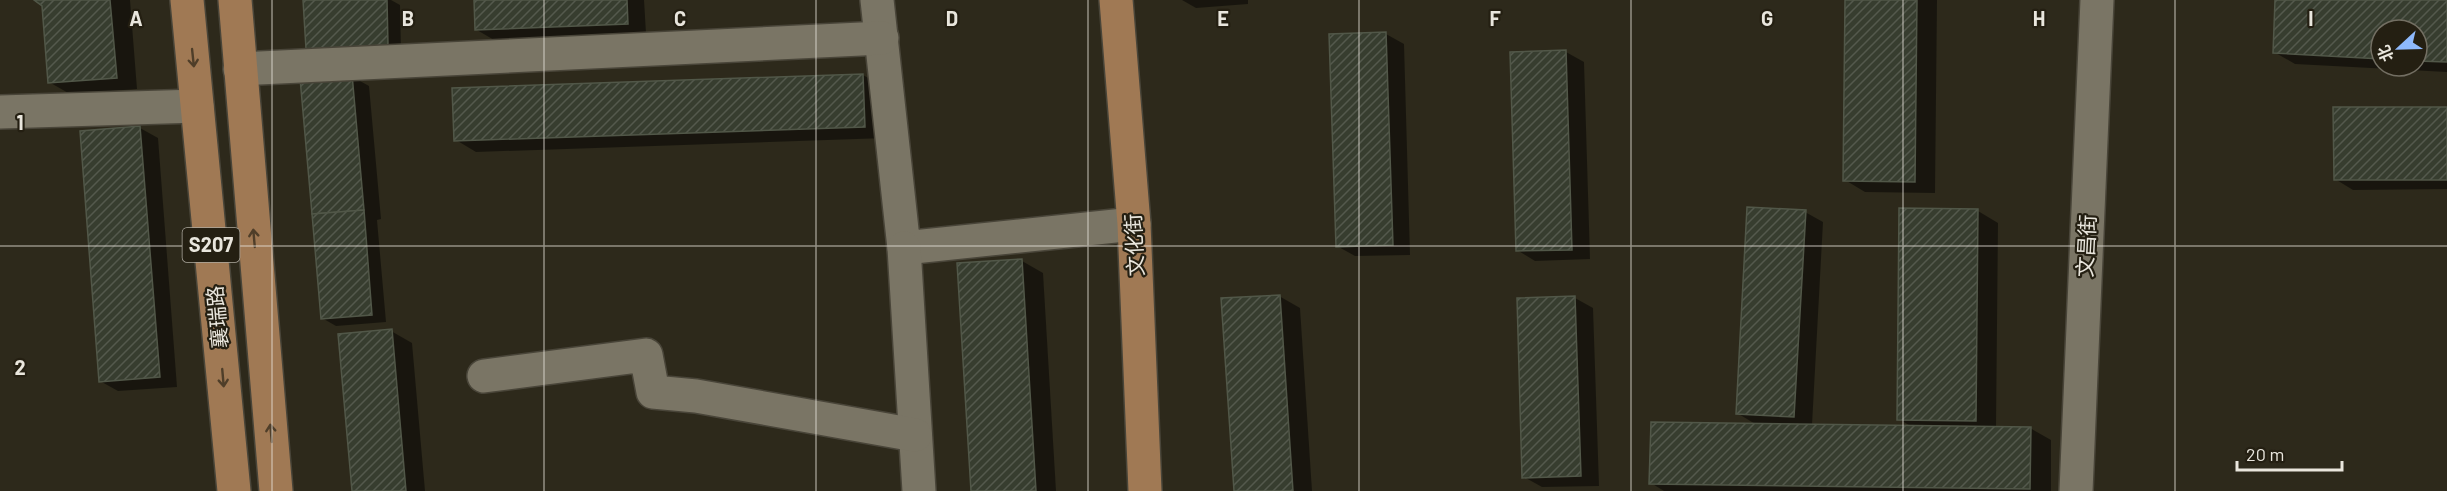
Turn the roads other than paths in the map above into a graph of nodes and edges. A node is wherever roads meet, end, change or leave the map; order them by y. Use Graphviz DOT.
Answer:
graph roads {
  1 [pos="187,0"];
  2 [pos="235,0"];
  3 [pos="877,0"];
  4 [pos="1116,0"];
  5 [pos="2097,0"];
  6 [pos="882,38"];
  7 [pos="240,69"];
  8 [pos="197,106"];
  9 [pos="0,112"];
  10 [pos="1134,224"];
  11 [pos="904,248"];
  12 [pos="484,376"];
  13 [pos="915,435"];
  14 [pos="234,491"];
  15 [pos="276,491"];
  16 [pos="919,491"];
  17 [pos="1145,491"];
  18 [pos="2076,491"];
  1 -- 8 [label="main road, 襄瑞路 / S207, one-way"];
  2 -- 7 [label="main road, 襄瑞路 / S207"];
  3 -- 6 [label="street"];
  4 -- 10 [label="main road, 文化街"];
  5 -- 18 [label="street, 文昌街"];
  6 -- 7 [label="street"];
  6 -- 11 [label="street"];
  15 -- 7 [label="main road, 襄瑞路 / S207, one-way"];
  8 -- 9 [label="street"];
  8 -- 14 [label="main road, 襄瑞路 / S207, one-way"];
  10 -- 11 [label="street"];
  10 -- 17 [label="main road, 文化街"];
  11 -- 13 [label="street"];
  12 -- 13 [label="street"];
  13 -- 16 [label="street"];
}
